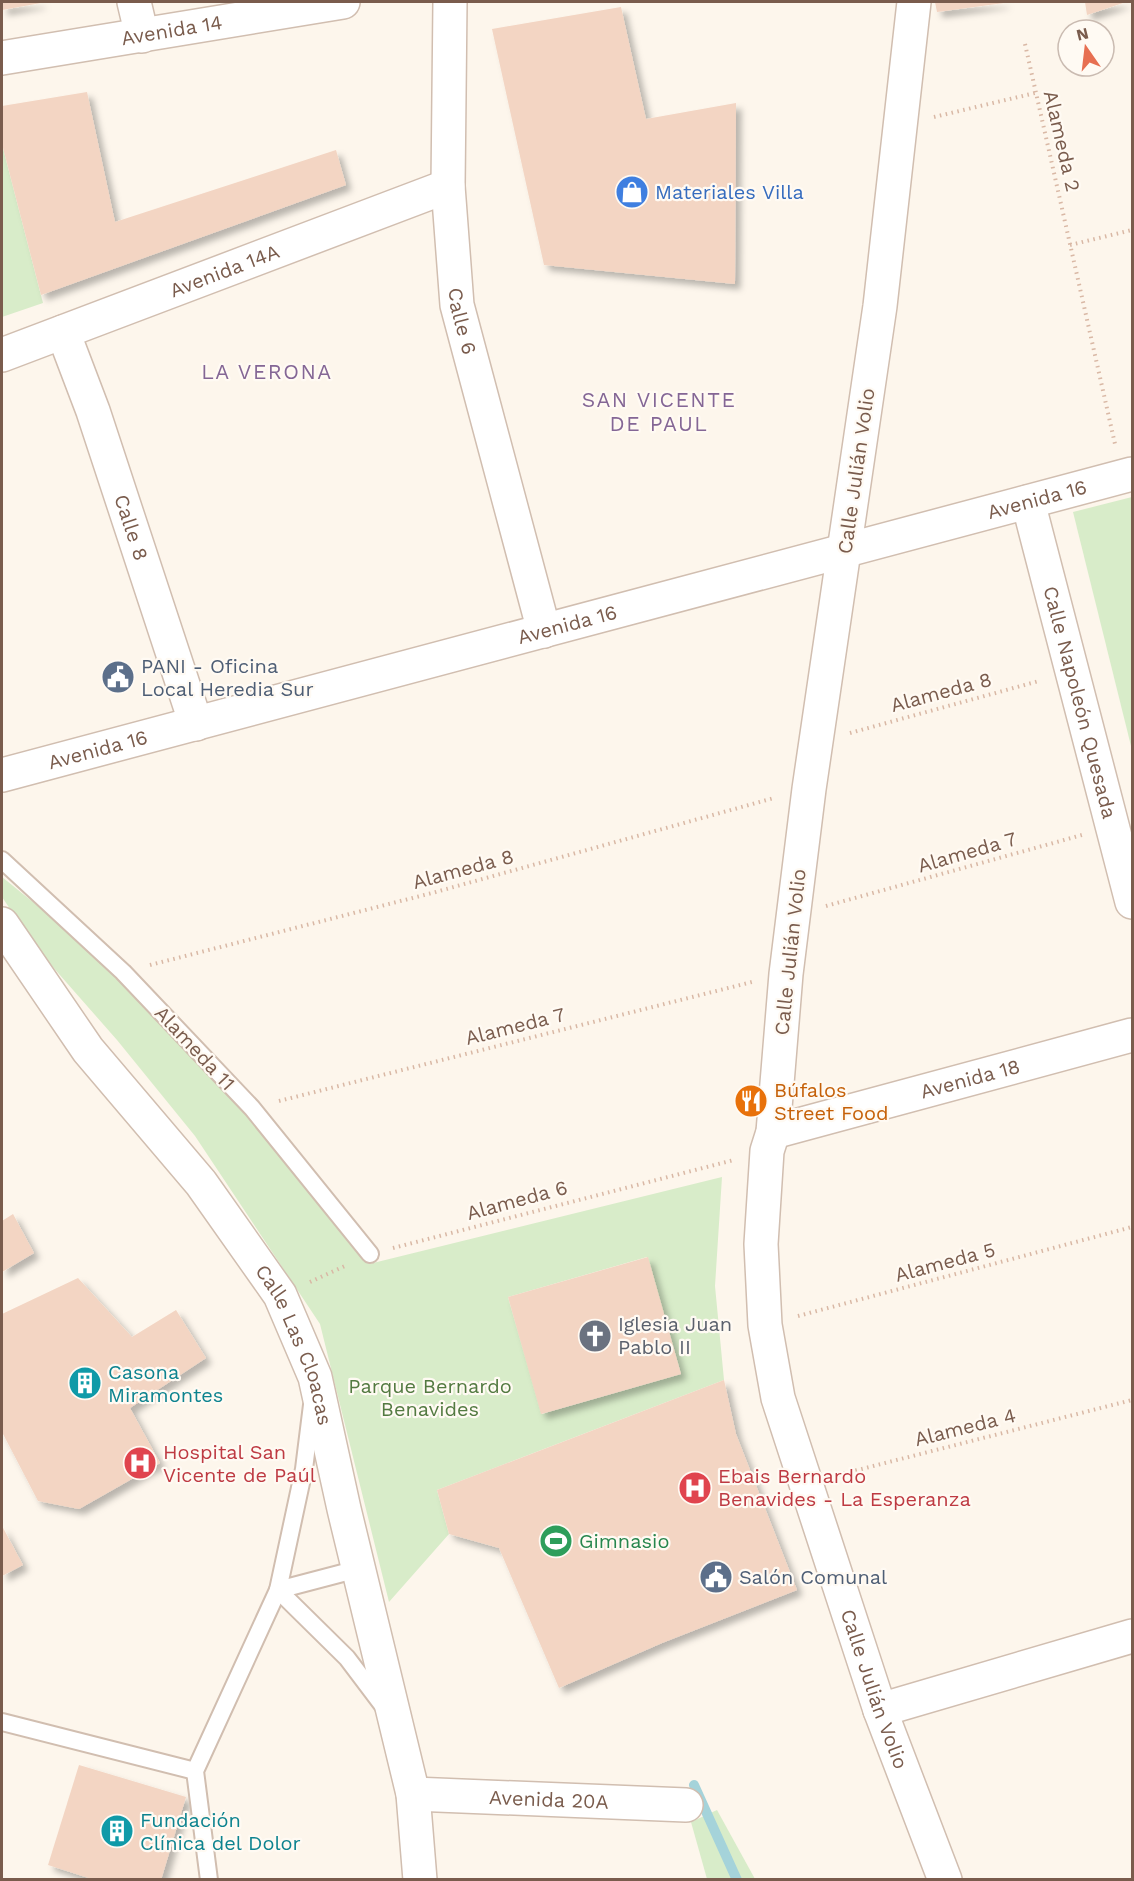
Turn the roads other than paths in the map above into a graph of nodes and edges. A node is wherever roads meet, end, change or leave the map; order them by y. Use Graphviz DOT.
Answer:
graph roads {
  1 [pos="134,2"];
  2 [pos="343,2"];
  3 [pos="450,2"];
  4 [pos="914,2"];
  5 [pos="142,36"];
  6 [pos="2,58"];
  7 [pos="448,186"];
  8 [pos="63,332"];
  9 [pos="2,355"];
  10 [pos="1127,476"];
  11 [pos="1028,502"];
  12 [pos="844,551"];
  13 [pos="544,631"];
  14 [pos="196,724"];
  15 [pos="2,775"];
  16 [pos="2,860"];
  17 [pos="1132,902"];
  18 [pos="2,924"];
  19 [pos="1132,1035"];
  20 [pos="770,1141"];
  21 [pos="370,1254"];
  22 [pos="315,1377"];
  23 [pos="358,1569"];
  24 [pos="278,1590"];
  25 [pos="1132,1636"];
  26 [pos="880,1710"];
  27 [pos="2,1722"];
  28 [pos="395,1722"];
  29 [pos="195,1771"];
  30 [pos="413,1794"];
  31 [pos="686,1805"];
  32 [pos="208,1880"];
  33 [pos="420,1880"];
  34 [pos="945,1880"];
  1 -- 5 [label="street"];
  2 -- 5 [label="street, Avenida 14"];
  3 -- 7 [label="street, Calle 6"];
  4 -- 12 [label="street, Calle Julián Volio"];
  5 -- 6 [label="street, Avenida 14"];
  7 -- 8 [label="street, Avenida 14A"];
  7 -- 13 [label="street, Calle 6"];
  8 -- 9 [label="street, Avenida 14A"];
  8 -- 14 [label="street, Calle 8"];
  10 -- 11 [label="street, Avenida 16"];
  11 -- 12 [label="street, Avenida 16"];
  11 -- 17 [label="street, Calle Napoleón Quesada"];
  12 -- 13 [label="street, Avenida 16"];
  12 -- 20 [label="street, Calle Julián Volio"];
  13 -- 14 [label="street, Avenida 16"];
  14 -- 15 [label="street, Avenida 16"];
  16 -- 21 [label="lane, Alameda 11"];
  18 -- 22 [label="street, Calle Las Cloacas"];
  19 -- 20 [label="street, Avenida 18"];
  20 -- 26 [label="street, Calle Julián Volio"];
  22 -- 23 [label="street, Calle Las Cloacas"];
  22 -- 24 [label="lane"];
  23 -- 24 [label="lane"];
  23 -- 28 [label="street, Calle Las Cloacas"];
  24 -- 28 [label="lane"];
  24 -- 29 [label="lane"];
  25 -- 26 [label="street"];
  26 -- 34 [label="street, Calle Julián Volio"];
  27 -- 29 [label="lane"];
  28 -- 30 [label="street, Calle Las Cloacas"];
  29 -- 32 [label="lane"];
  30 -- 31 [label="street, Avenida 20A"];
  30 -- 33 [label="street, Calle Las Cloacas"];
}
